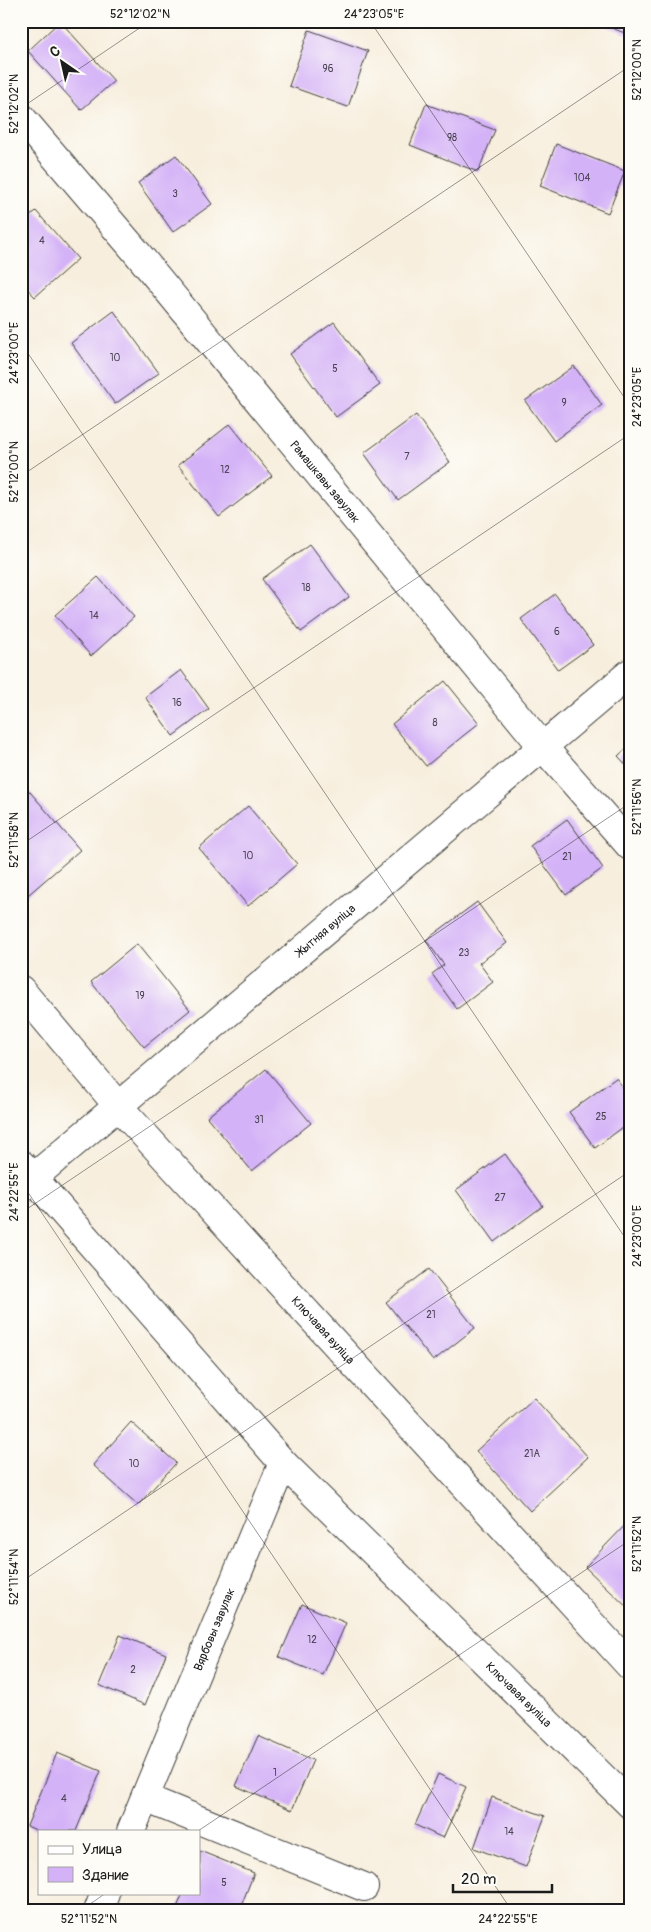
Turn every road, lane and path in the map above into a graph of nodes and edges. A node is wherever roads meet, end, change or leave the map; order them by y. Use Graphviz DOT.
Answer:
graph roads {
  1 [pos="21,117"];
  2 [pos="630,673"];
  3 [pos="543,747"];
  4 [pos="630,846"];
  5 [pos="21,990"];
  6 [pos="118,1106"];
  7 [pos="25,1177"];
  8 [pos="283,1463"];
  9 [pos="630,1666"];
  10 [pos="145,1798"];
  11 [pos="630,1804"];
  12 [pos="131,1830"];
  13 [pos="364,1887"];
  14 [pos="106,1894"];
  15 [pos="98,1911"];
  1 -- 3 [label="street, Рамашкавы завулак"];
  2 -- 3 [label="street, Жытняя вуліца"];
  3 -- 4 [label="street, Рамашкавы завулак"];
  3 -- 6 [label="street, Жытняя вуліца"];
  5 -- 6 [label="street, Ключавая вуліца"];
  6 -- 7 [label="street, Жытняя вуліца"];
  6 -- 9 [label="street, Ключавая вуліца"];
  7 -- 8 [label="street, Ключавая вуліца"];
  8 -- 10 [label="street, Вярбовы завулак"];
  8 -- 11 [label="street, Ключавая вуліца"];
  10 -- 12 [label="street, Вярбовы завулак"];
  10 -- 13 [label="street"];
  14 -- 15 [label="street"];
}
